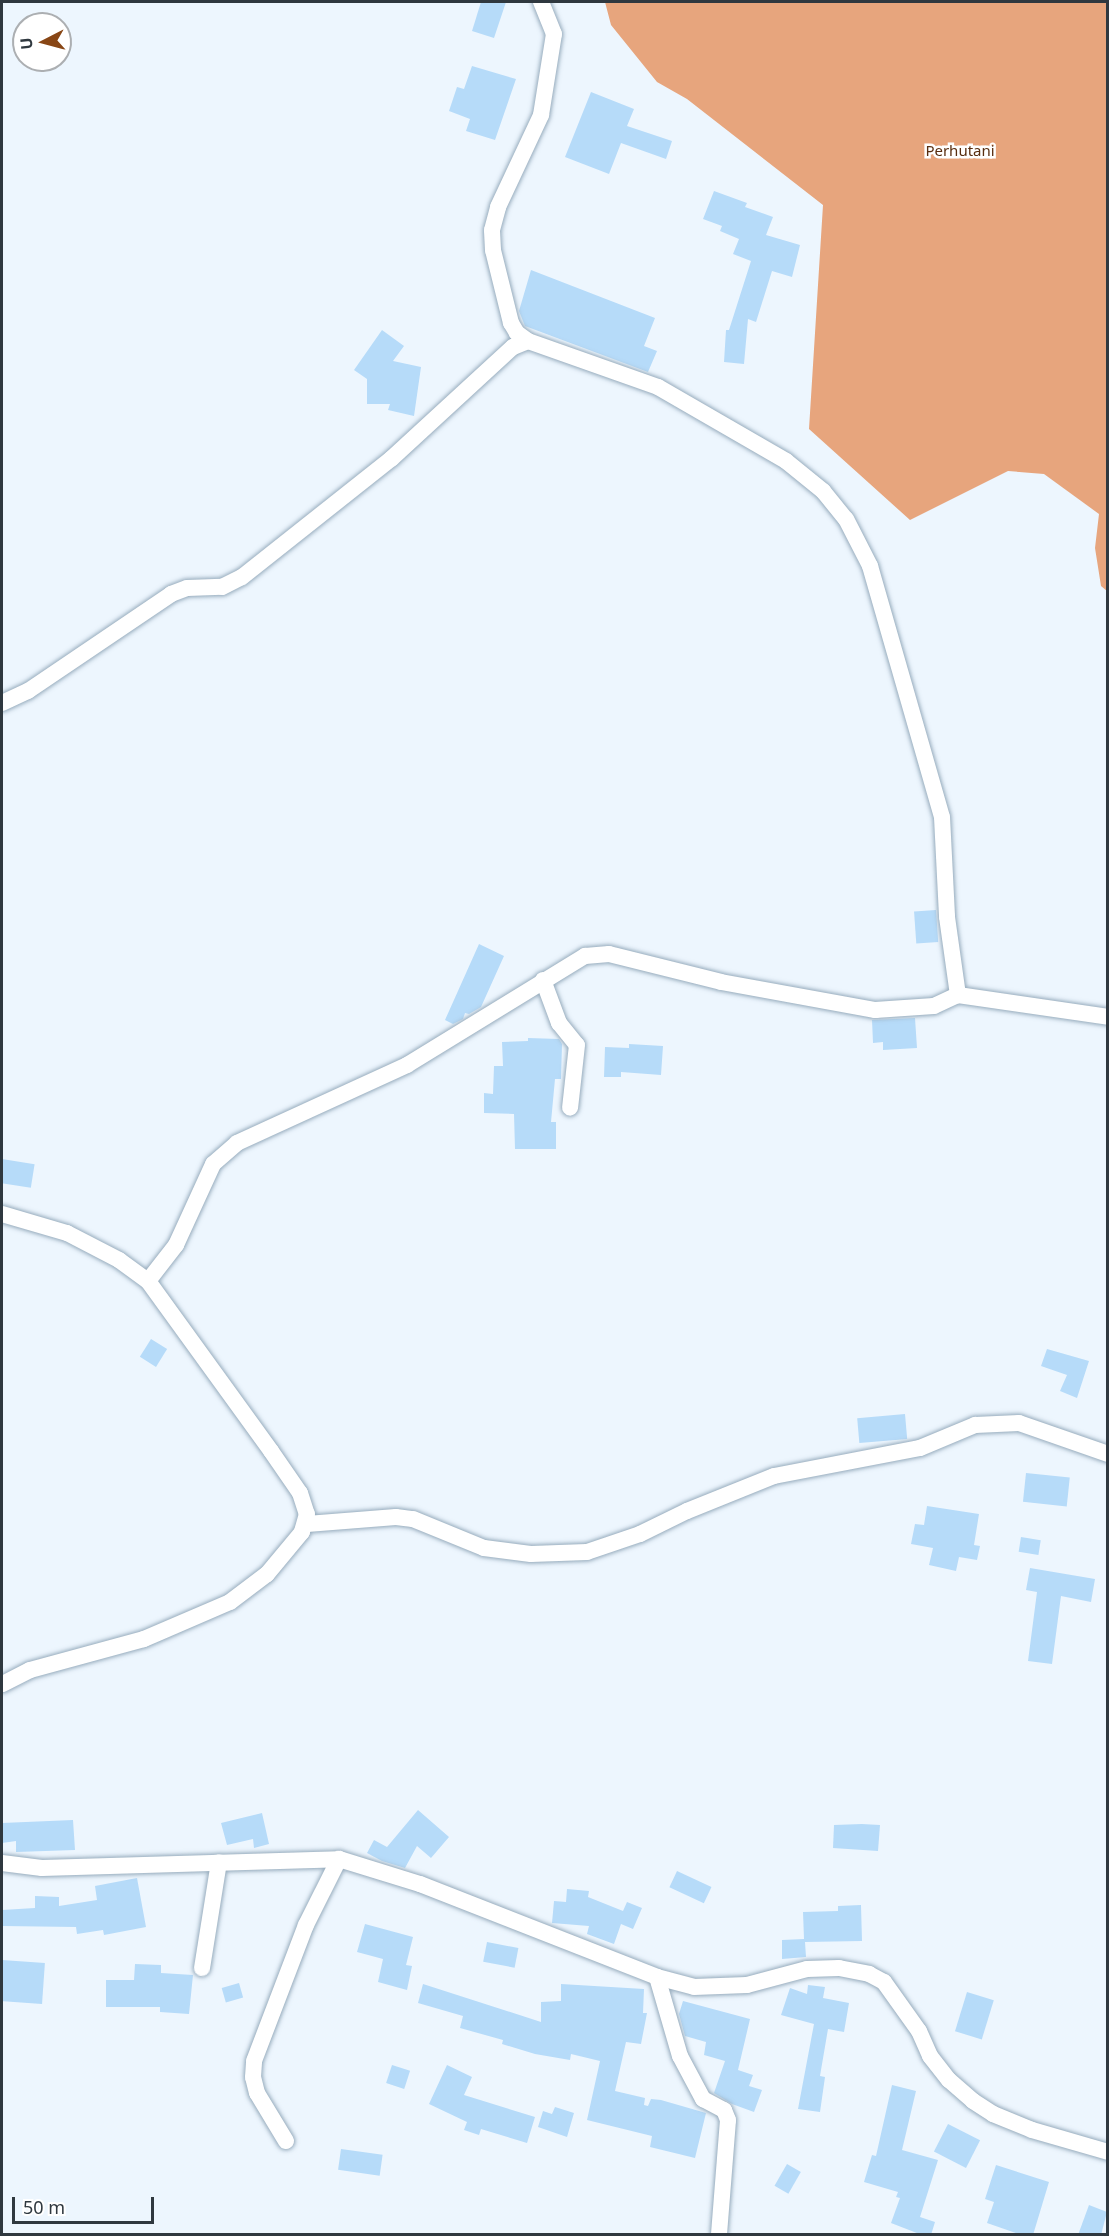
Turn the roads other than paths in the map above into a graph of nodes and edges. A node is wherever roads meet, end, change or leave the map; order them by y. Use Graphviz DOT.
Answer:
graph roads {
  1 [pos="541,2"];
  2 [pos="528,341"];
  3 [pos="2,703"];
  4 [pos="543,980"];
  5 [pos="958,995"];
  6 [pos="1107,1017"];
  7 [pos="570,1108"];
  8 [pos="2,1214"];
  9 [pos="148,1281"];
  10 [pos="1107,1454"];
  11 [pos="307,1524"];
  12 [pos="2,1684"];
  13 [pos="339,1859"];
  14 [pos="219,1862"];
  15 [pos="2,1863"];
  16 [pos="202,1968"];
  17 [pos="657,1977"];
  18 [pos="286,2141"];
  19 [pos="1107,2152"];
  20 [pos="719,2235"];
  1 -- 2 [label="street"];
  2 -- 3 [label="street"];
  2 -- 5 [label="street"];
  4 -- 5 [label="street"];
  4 -- 7 [label="street"];
  4 -- 9 [label="street"];
  5 -- 6 [label="street"];
  8 -- 9 [label="street"];
  9 -- 11 [label="street"];
  10 -- 11 [label="street"];
  11 -- 12 [label="street"];
  13 -- 14 [label="street"];
  13 -- 17 [label="street"];
  13 -- 18 [label="street"];
  14 -- 15 [label="street"];
  14 -- 16 [label="street"];
  17 -- 19 [label="street"];
  17 -- 20 [label="street"];
}
